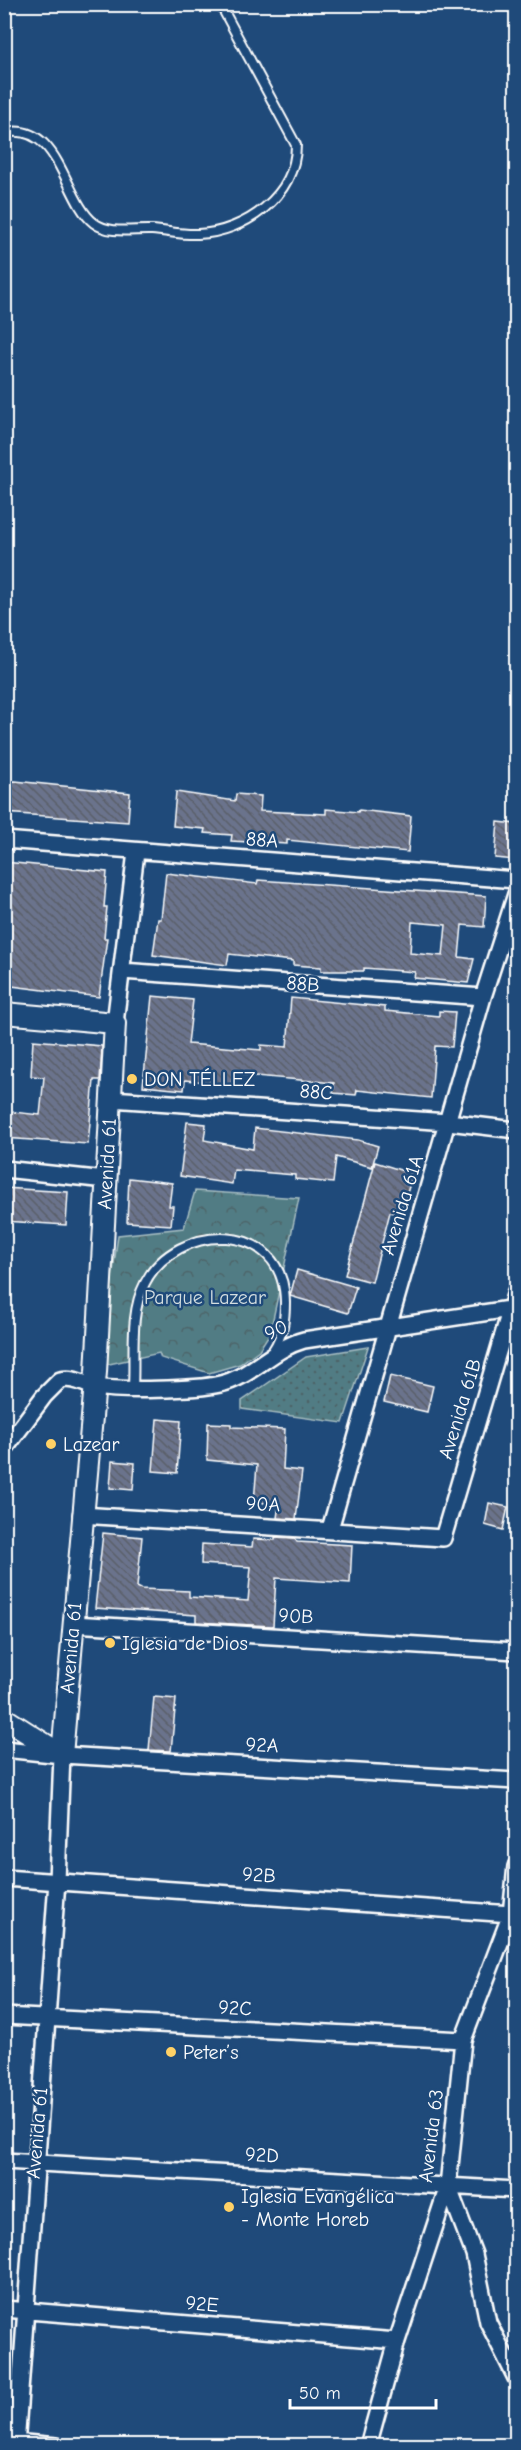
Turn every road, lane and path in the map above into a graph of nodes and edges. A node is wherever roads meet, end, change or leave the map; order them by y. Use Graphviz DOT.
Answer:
graph roads {
  1 [pos="220,4"];
  2 [pos="4,133"];
  3 [pos="4,840"];
  4 [pos="136,852"];
  5 [pos="516,880"];
  6 [pos="516,894"];
  7 [pos="122,971"];
  8 [pos="483,997"];
  9 [pos="4,1013"];
  10 [pos="116,1023"];
  11 [pos="111,1099"];
  12 [pos="448,1122"];
  13 [pos="516,1130"];
  14 [pos="4,1169"];
  15 [pos="106,1180"];
  16 [pos="516,1292"];
  17 [pos="514,1309"];
  18 [pos="387,1327"];
  19 [pos="270,1354"];
  20 [pos="94,1387"];
  21 [pos="134,1387"];
  22 [pos="4,1450"];
  23 [pos="81,1515"];
  24 [pos="330,1529"];
  25 [pos="443,1538"];
  26 [pos="73,1624"];
  27 [pos="516,1650"];
  28 [pos="4,1718"];
  29 [pos="4,1749"];
  30 [pos="62,1755"];
  31 [pos="516,1781"];
  32 [pos="516,1866"];
  33 [pos="4,1878"];
  34 [pos="57,1881"];
  35 [pos="511,1914"];
  36 [pos="4,2016"];
  37 [pos="47,2020"];
  38 [pos="463,2040"];
  39 [pos="4,2161"];
  40 [pos="34,2163"];
  41 [pos="448,2186"];
  42 [pos="516,2190"];
  43 [pos="4,2309"];
  44 [pos="26,2311"];
  45 [pos="397,2341"];
  46 [pos="516,2378"];
  47 [pos="12,2443"];
  48 [pos="57,2445"];
  49 [pos="368,2445"];
  1 -- 2 [label="lane"];
  3 -- 4 [label="street, 88A"];
  4 -- 5 [label="street, 88A"];
  4 -- 7 [label="street, Avenida 61"];
  6 -- 8 [label="street, Avenida 61A"];
  7 -- 8 [label="street, 88B"];
  7 -- 10 [label="street, Avenida 61"];
  8 -- 12 [label="street, Avenida 61A"];
  9 -- 10 [label="street"];
  10 -- 11 [label="street, Avenida 61"];
  11 -- 12 [label="street, 88C"];
  11 -- 15 [label="street, Avenida 61"];
  12 -- 13 [label="street, 88C"];
  12 -- 18 [label="street, Avenida 61A"];
  14 -- 15 [label="street"];
  15 -- 20 [label="street, Avenida 61"];
  16 -- 17 [label="street, Avenida 61B"];
  17 -- 18 [label="street, 90"];
  17 -- 25 [label="street, Avenida 61B"];
  18 -- 19 [label="street, 90"];
  18 -- 24 [label="street, Avenida 61A"];
  19 -- 21 [label="street, 90"];
  19 -- 21 [label="lane"];
  20 -- 21 [label="street, 90"];
  20 -- 22 [label="street, 90"];
  20 -- 23 [label="street, Avenida 61"];
  23 -- 24 [label="street, 90A"];
  23 -- 26 [label="street, Avenida 61"];
  24 -- 25 [label="street, 90A"];
  26 -- 27 [label="street, 90B"];
  26 -- 30 [label="street, Avenida 61"];
  28 -- 30 [label="street"];
  29 -- 30 [label="street, 92A"];
  30 -- 31 [label="street, 92A"];
  30 -- 34 [label="street, Avenida 61"];
  32 -- 35 [label="street, Avenida 63"];
  33 -- 34 [label="street, 92B"];
  34 -- 35 [label="street, 92B"];
  34 -- 37 [label="street, Avenida 61"];
  35 -- 38 [label="street, Avenida 63"];
  36 -- 37 [label="street, 92C"];
  37 -- 38 [label="street, 92C"];
  37 -- 40 [label="street, Avenida 61"];
  38 -- 41 [label="street, Avenida 63"];
  39 -- 40 [label="street, 92D"];
  40 -- 41 [label="street, 92D"];
  40 -- 44 [label="street, Avenida 61"];
  41 -- 42 [label="street, 92D"];
  41 -- 45 [label="street, Avenida 63"];
  41 -- 46 [label="street"];
  43 -- 44 [label="street, 92E"];
  44 -- 45 [label="street, 92E"];
  44 -- 47 [label="street, Avenida 61"];
  45 -- 49 [label="street, Avenida 63"];
  47 -- 48 [label="street"];
}
